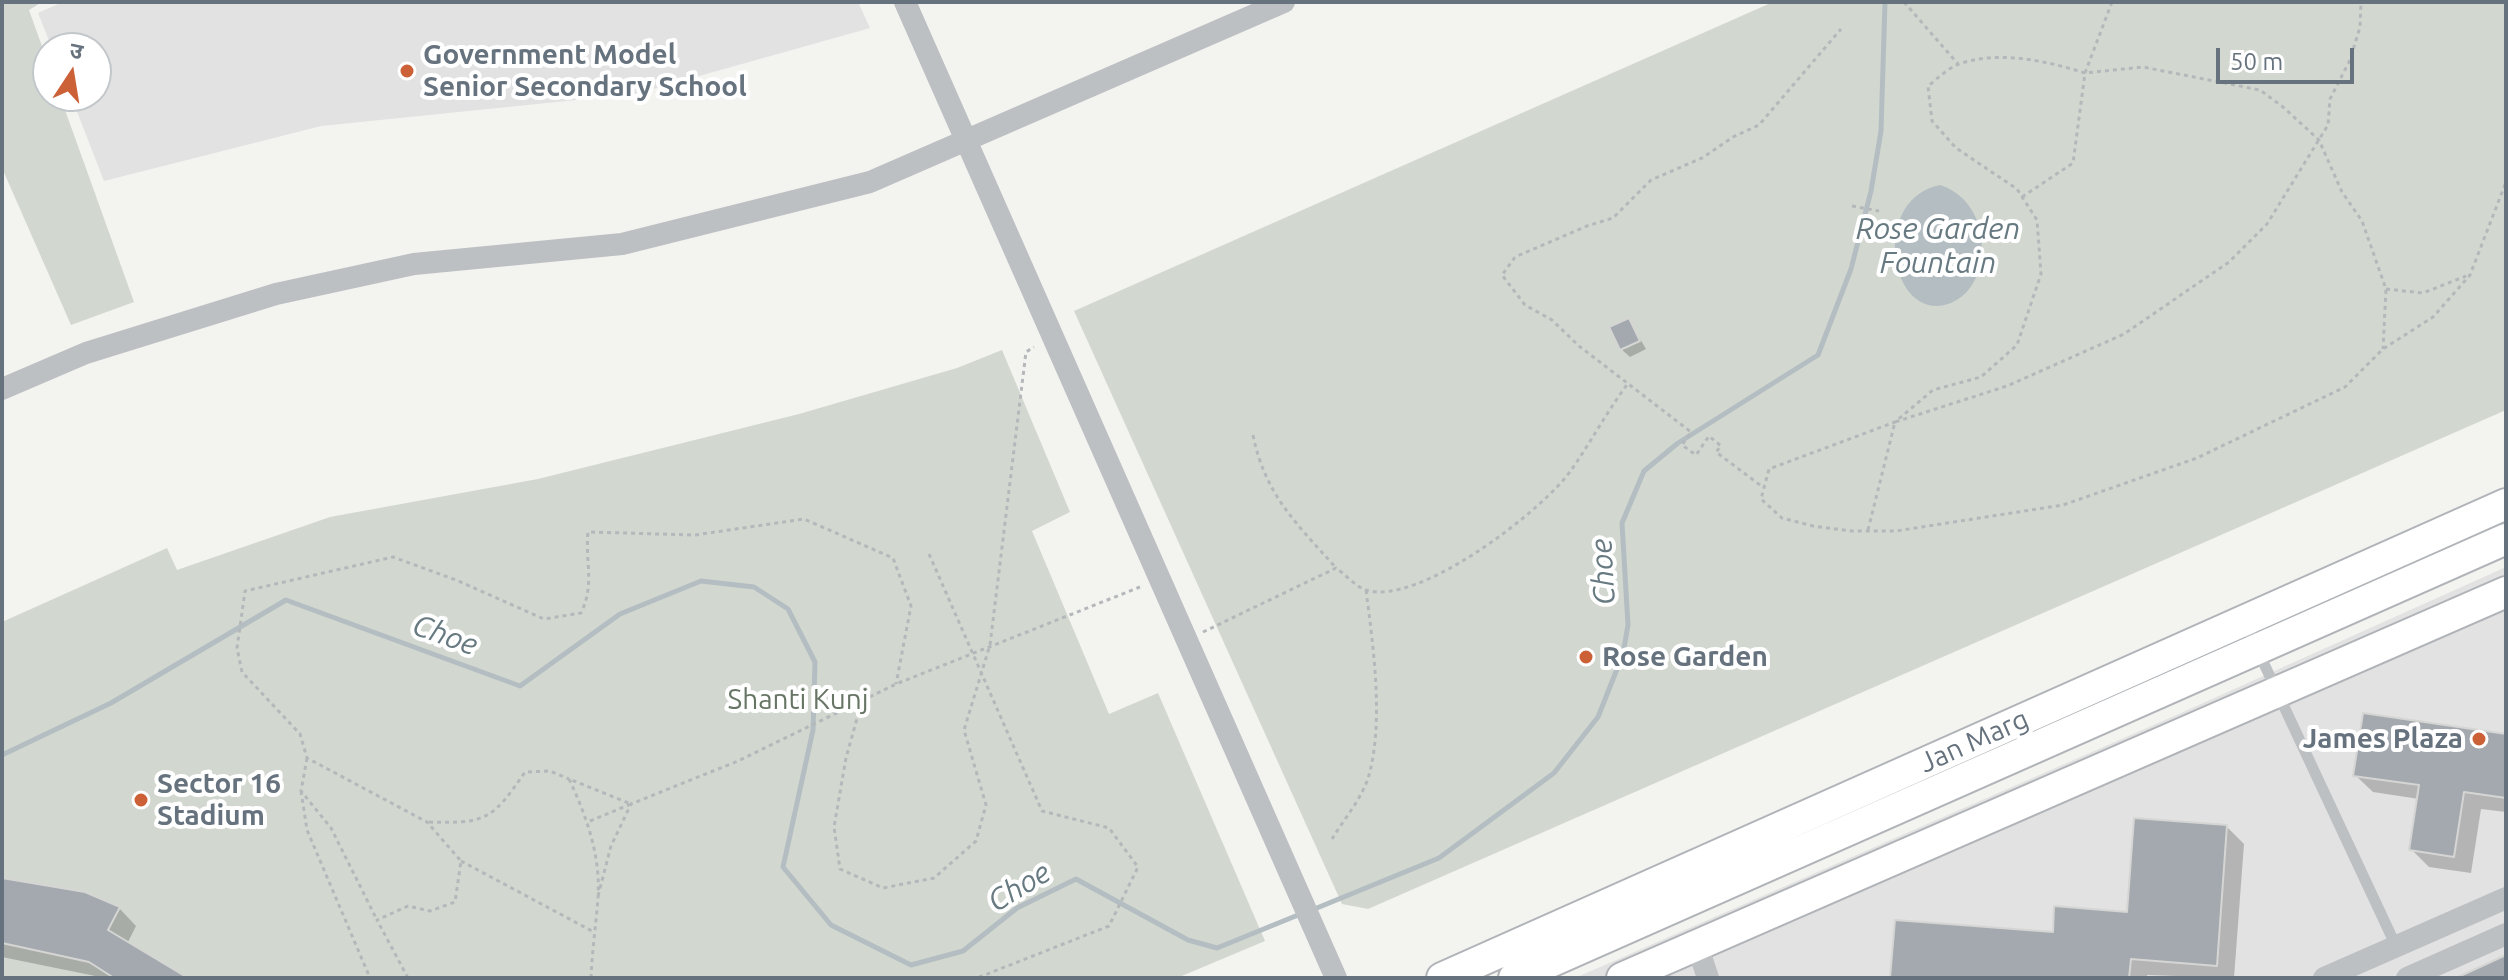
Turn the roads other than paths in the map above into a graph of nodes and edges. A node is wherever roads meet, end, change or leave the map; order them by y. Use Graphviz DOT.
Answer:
graph roads {
  1 [pos="905,2"];
  2 [pos="1284,2"];
  3 [pos="1232,12"];
  4 [pos="966,139"];
  5 [pos="2,389"];
  6 [pos="2506,504"];
  7 [pos="2506,539"];
  8 [pos="2506,592"];
  9 [pos="2243,621"];
  10 [pos="2256,650"];
  11 [pos="2276,692"];
  12 [pos="2506,898"];
  13 [pos="2506,934"];
  14 [pos="1697,945"];
  15 [pos="2396,946"];
  16 [pos="1336,978"];
  17 [pos="1442,978"];
  18 [pos="1514,978"];
  19 [pos="1622,978"];
  20 [pos="1708,978"];
  21 [pos="2324,978"];
  22 [pos="2407,978"];
  1 -- 4 [label="street"];
  2 -- 3 [label="street"];
  3 -- 4 [label="street"];
  4 -- 5 [label="street"];
  4 -- 16 [label="street"];
  6 -- 9 [label="main road, Jan Marg"];
  7 -- 10 [label="main road, Jan Marg"];
  8 -- 11 [label="main road"];
  9 -- 10 [label="lane"];
  9 -- 17 [label="main road, Jan Marg"];
  10 -- 11 [label="lane"];
  10 -- 18 [label="main road, Jan Marg"];
  11 -- 14 [label="main road"];
  11 -- 15 [label="lane"];
  12 -- 15 [label="street"];
  13 -- 22 [label="street"];
  14 -- 19 [label="main road"];
  14 -- 20 [label="street"];
  15 -- 21 [label="street"];
}
